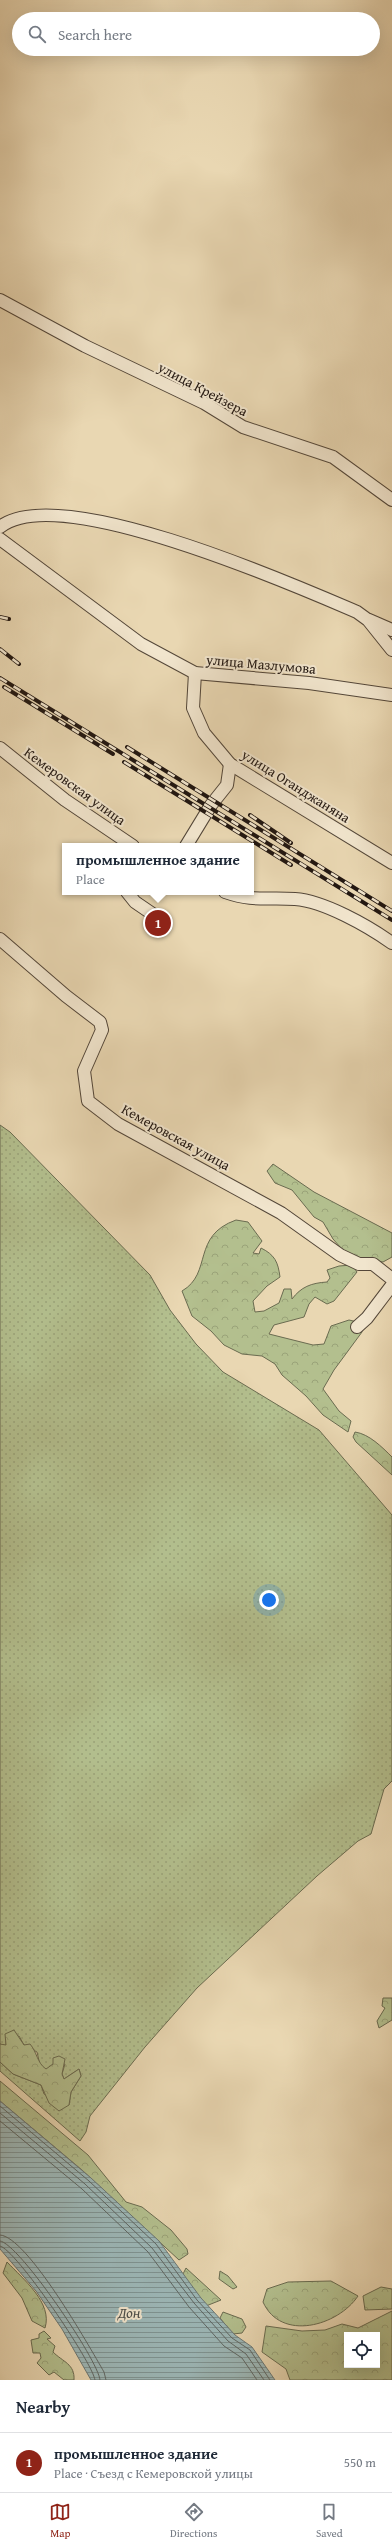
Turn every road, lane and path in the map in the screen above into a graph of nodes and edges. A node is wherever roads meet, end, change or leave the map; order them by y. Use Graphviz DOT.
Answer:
graph roads {
  1 [pos="0,300"];
  2 [pos="392,500"];
  3 [pos="0,527"];
  4 [pos="0,539"];
  5 [pos="368,620"];
  6 [pos="392,630"];
  7 [pos="392,650"];
  8 [pos="195,673"];
  9 [pos="392,692"];
  10 [pos="0,748"];
  11 [pos="230,764"];
  12 [pos="130,843"];
  13 [pos="188,843"];
  14 [pos="392,863"];
  15 [pos="129,895"];
  16 [pos="238,895"];
  17 [pos="154,916"];
  18 [pos="0,939"];
  19 [pos="392,943"];
  20 [pos="392,1279"];
  21 [pos="392,1285"];
  22 [pos="357,1327"];
  1 -- 2 [label="street, улица Крейзера"];
  3 -- 5 [label="street"];
  4 -- 8 [label="street, улица Мазлумова"];
  5 -- 6 [label="street"];
  5 -- 7 [label="street"];
  8 -- 9 [label="street, улица Мазлумова"];
  8 -- 11 [label="street, улица Оганджаняна"];
  10 -- 12 [label="street, Кемеровская улица"];
  11 -- 13 [label="street"];
  11 -- 14 [label="street, улица Оганджаняна"];
  15 -- 17 [label="street"];
  16 -- 19 [label="street"];
  18 -- 20 [label="street, Кемеровская улица"];
  21 -- 22 [label="street"];
}
